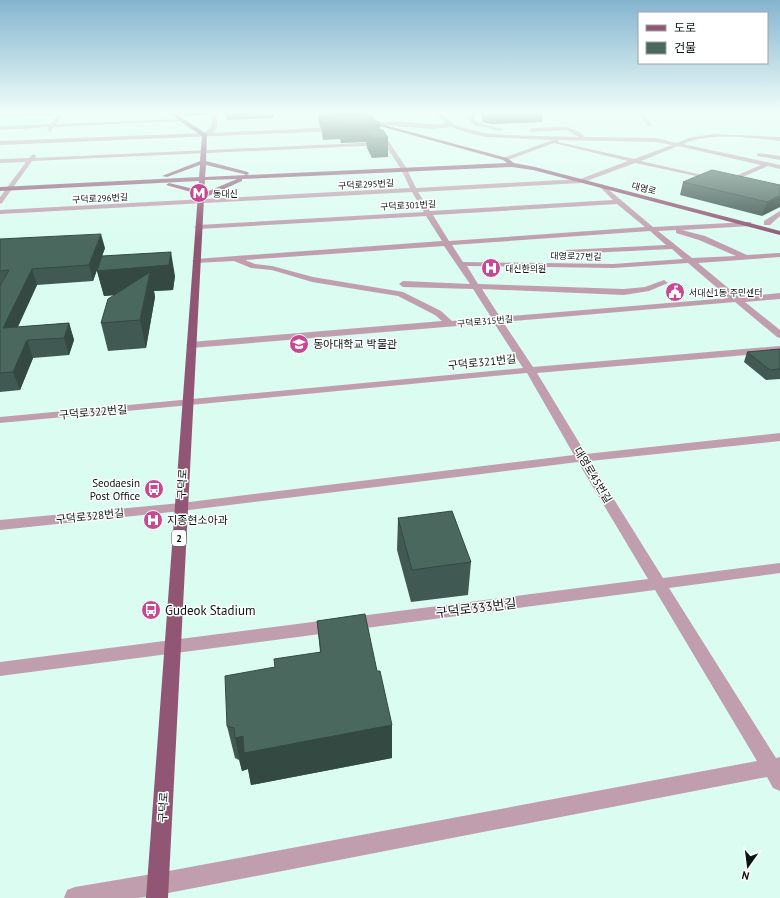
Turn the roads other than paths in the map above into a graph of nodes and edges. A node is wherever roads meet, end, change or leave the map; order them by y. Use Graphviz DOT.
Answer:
graph roads {
  1 [pos="33,155"];
  2 [pos="141,155"];
  3 [pos="204,155"];
  4 [pos="395,155"];
  5 [pos="482,155"];
  6 [pos="524,155"];
  7 [pos="607,155"];
  8 [pos="650,155"];
  9 [pos="724,155"];
  10 [pos="756,155"];
  11 [pos="780,158"];
  12 [pos="30,160"];
  13 [pos="0,161"];
  14 [pos="633,161"];
  15 [pos="203,162"];
  16 [pos="508,162"];
  17 [pos="768,164"];
  18 [pos="780,166"];
  19 [pos="403,168"];
  20 [pos="248,173"];
  21 [pos="257,176"];
  22 [pos="201,177"];
  23 [pos="158,178"];
  24 [pos="589,178"];
  25 [pos="150,181"];
  26 [pos="581,181"];
  27 [pos="726,182"];
  28 [pos="734,184"];
  29 [pos="0,185"];
  30 [pos="602,186"];
  31 [pos="11,187"];
  32 [pos="0,189"];
  33 [pos="414,190"];
  34 [pos="201,197"];
  35 [pos="0,202"];
  36 [pos="619,202"];
  37 [pos="0,212"];
  38 [pos="428,213"];
  39 [pos="780,213"];
  40 [pos="767,223"];
  41 [pos="748,224"];
  42 [pos="780,227"];
  43 [pos="198,228"];
  44 [pos="673,228"];
  45 [pos="651,229"];
  46 [pos="780,233"];
  47 [pos="447,244"];
  48 [pos="673,247"];
  49 [pos="566,252"];
  50 [pos="780,255"];
  51 [pos="747,257"];
  52 [pos="235,259"];
  53 [pos="689,260"];
  54 [pos="196,261"];
  55 [pos="462,264"];
  56 [pos="664,283"];
  57 [pos="403,284"];
  58 [pos="476,287"];
  59 [pos="780,296"];
  60 [pos="737,300"];
  61 [pos="498,319"];
  62 [pos="450,324"];
  63 [pos="780,335"];
  64 [pos="191,345"];
  65 [pos="780,349"];
  66 [pos="530,370"];
  67 [pos="187,404"];
  68 [pos="0,420"];
  69 [pos="780,437"];
  70 [pos="582,458"];
  71 [pos="180,507"];
  72 [pos="0,525"];
  73 [pos="780,568"];
  74 [pos="660,585"];
  75 [pos="172,646"];
  76 [pos="0,669"];
  77 [pos="777,772"];
  78 [pos="158,891"];
  79 [pos="75,898"];
  1 -- 12 [label="street"];
  2 -- 12 [label="street"];
  3 -- 15 [label="main road, 구덕로 / 2"];
  4 -- 19 [label="street, 대영로45번길"];
  5 -- 16 [label="main road"];
  6 -- 16 [label="street"];
  7 -- 14 [label="street"];
  8 -- 14 [label="street, 구덕로295번길"];
  9 -- 17 [label="street"];
  10 -- 11 [label="street"];
  12 -- 13 [label="street"];
  12 -- 31 [label="street"];
  14 -- 24 [label="street, 구덕로295번길"];
  14 -- 27 [label="street"];
  15 -- 20 [label="main road"];
  15 -- 22 [label="main road, 구덕로 / 2"];
  15 -- 23 [label="main road"];
  16 -- 19 [label="main road, 대영로"];
  16 -- 24 [label="main road, 대영로"];
  16 -- 26 [label="main road, 대영로"];
  17 -- 18 [label="street"];
  17 -- 27 [label="street"];
  19 -- 20 [label="main road, 대영로"];
  19 -- 21 [label="main road, 대영로"];
  19 -- 33 [label="street, 대영로45번길"];
  20 -- 22 [label="main road, 대영로"];
  21 -- 22 [label="main road, 대영로"];
  21 -- 34 [label="main road"];
  22 -- 23 [label="main road, 대영로"];
  22 -- 25 [label="main road, 대영로"];
  22 -- 34 [label="main road, 구덕로 / 2"];
  23 -- 31 [label="main road, 대영로"];
  24 -- 26 [label="street, 구덕로295번길"];
  24 -- 40 [label="main road, 대영로"];
  25 -- 31 [label="main road, 대영로"];
  25 -- 34 [label="main road"];
  26 -- 30 [label="main road, 대영로"];
  26 -- 33 [label="street, 구덕로295번길"];
  27 -- 28 [label="street"];
  29 -- 31 [label="main road, 대영로"];
  30 -- 36 [label="street"];
  30 -- 41 [label="main road, 대영로"];
  31 -- 32 [label="main road, 대영로"];
  31 -- 35 [label="street"];
  33 -- 34 [label="street, 구덕로295번길"];
  33 -- 38 [label="street, 대영로45번길"];
  34 -- 37 [label="street, 구덕로296번길"];
  34 -- 43 [label="main road, 구덕로 / 2"];
  36 -- 38 [label="street, 구덕로301번길"];
  36 -- 45 [label="street"];
  38 -- 43 [label="street, 구덕로301번길"];
  38 -- 47 [label="street, 대영로45번길"];
  39 -- 40 [label="street"];
  40 -- 42 [label="main road, 대영로"];
  41 -- 44 [label="street"];
  41 -- 46 [label="main road, 대영로"];
  43 -- 54 [label="main road, 구덕로 / 2"];
  44 -- 45 [label="street"];
  44 -- 51 [label="street"];
  45 -- 47 [label="street"];
  45 -- 48 [label="street"];
  47 -- 52 [label="street"];
  47 -- 55 [label="street, 대영로45번길"];
  48 -- 49 [label="street"];
  48 -- 53 [label="street"];
  50 -- 51 [label="street, 대영로27번길"];
  51 -- 53 [label="street, 대영로27번길"];
  52 -- 54 [label="street"];
  52 -- 62 [label="street"];
  53 -- 55 [label="street, 대영로27번길"];
  53 -- 60 [label="street"];
  54 -- 64 [label="main road, 구덕로 / 2"];
  55 -- 58 [label="street, 대영로45번길"];
  56 -- 58 [label="street"];
  57 -- 58 [label="street"];
  58 -- 61 [label="street, 대영로45번길"];
  59 -- 60 [label="street, 구덕로315번길"];
  60 -- 61 [label="street, 구덕로315번길"];
  60 -- 63 [label="street"];
  61 -- 62 [label="street, 구덕로315번길"];
  61 -- 66 [label="street, 대영로45번길"];
  62 -- 64 [label="street, 구덕로315번길"];
  64 -- 67 [label="main road, 구덕로 / 2"];
  65 -- 66 [label="street, 구덕로321번길"];
  66 -- 67 [label="street, 구덕로321번길"];
  66 -- 70 [label="street, 대영로45번길"];
  67 -- 68 [label="street, 구덕로322번길"];
  67 -- 71 [label="main road, 구덕로 / 2"];
  69 -- 70 [label="street, 구덕로328번길"];
  70 -- 71 [label="street, 구덕로328번길"];
  70 -- 74 [label="street, 대영로45번길"];
  71 -- 72 [label="street, 구덕로328번길"];
  71 -- 75 [label="main road, 구덕로 / 2"];
  73 -- 74 [label="street, 구덕로333번길"];
  74 -- 75 [label="street, 구덕로333번길"];
  74 -- 77 [label="street, 대영로45번길"];
  75 -- 76 [label="street, 구덕로333번길"];
  75 -- 78 [label="main road, 구덕로 / 2"];
  77 -- 78 [label="street"];
  78 -- 79 [label="street"];
}
